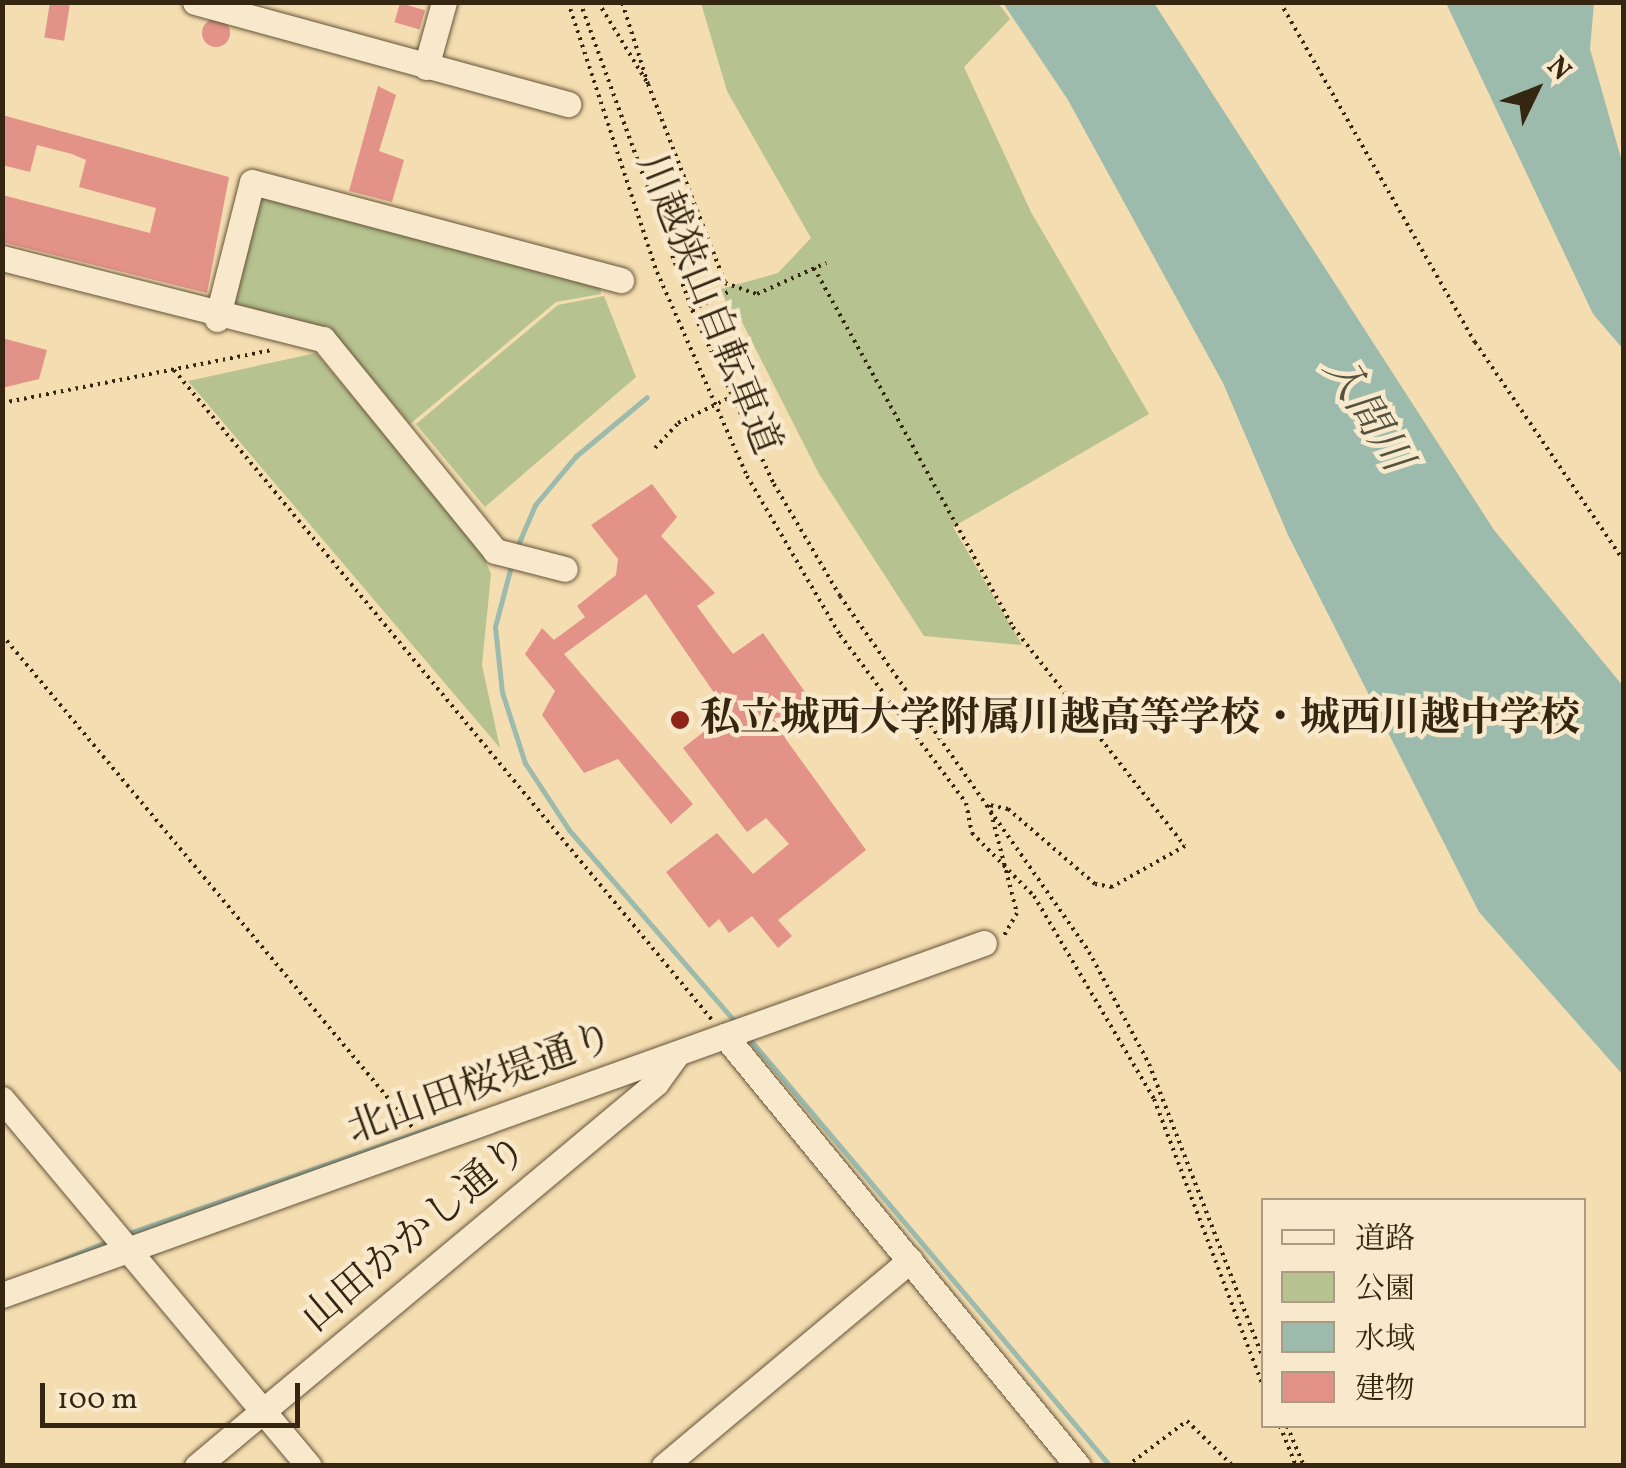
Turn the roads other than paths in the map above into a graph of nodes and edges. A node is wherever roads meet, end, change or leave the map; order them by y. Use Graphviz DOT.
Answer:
graph roads {
  1 [pos="195,2"];
  2 [pos="444,2"];
  3 [pos="426,67"];
  4 [pos="568,104"];
  5 [pos="2,258"];
  6 [pos="620,280"];
  7 [pos="217,318"];
  8 [pos="565,569"];
  9 [pos="984,944"];
  10 [pos="725,1036"];
  11 [pos="676,1056"];
  12 [pos="2,1100"];
  13 [pos="130,1251"];
  14 [pos="910,1260"];
  15 [pos="2,1296"];
  16 [pos="263,1411"];
  17 [pos="197,1466"];
  18 [pos="309,1466"];
  19 [pos="664,1466"];
  20 [pos="1078,1466"];
  1 -- 3 [label="street"];
  2 -- 3 [label="street"];
  3 -- 4 [label="street"];
  5 -- 7 [label="street"];
  6 -- 7 [label="street"];
  7 -- 8 [label="street"];
  9 -- 10 [label="street, 北山田桜堤通り"];
  10 -- 11 [label="street, 北山田桜堤通り"];
  10 -- 14 [label="street"];
  11 -- 13 [label="street, 北山田桜堤通り"];
  11 -- 16 [label="street, 山田かかし通り"];
  12 -- 13 [label="street"];
  13 -- 15 [label="street, 北山田桜堤通り"];
  13 -- 16 [label="street"];
  14 -- 19 [label="street"];
  14 -- 20 [label="street"];
  16 -- 17 [label="street, 山田かかし通り"];
  16 -- 18 [label="street"];
}
